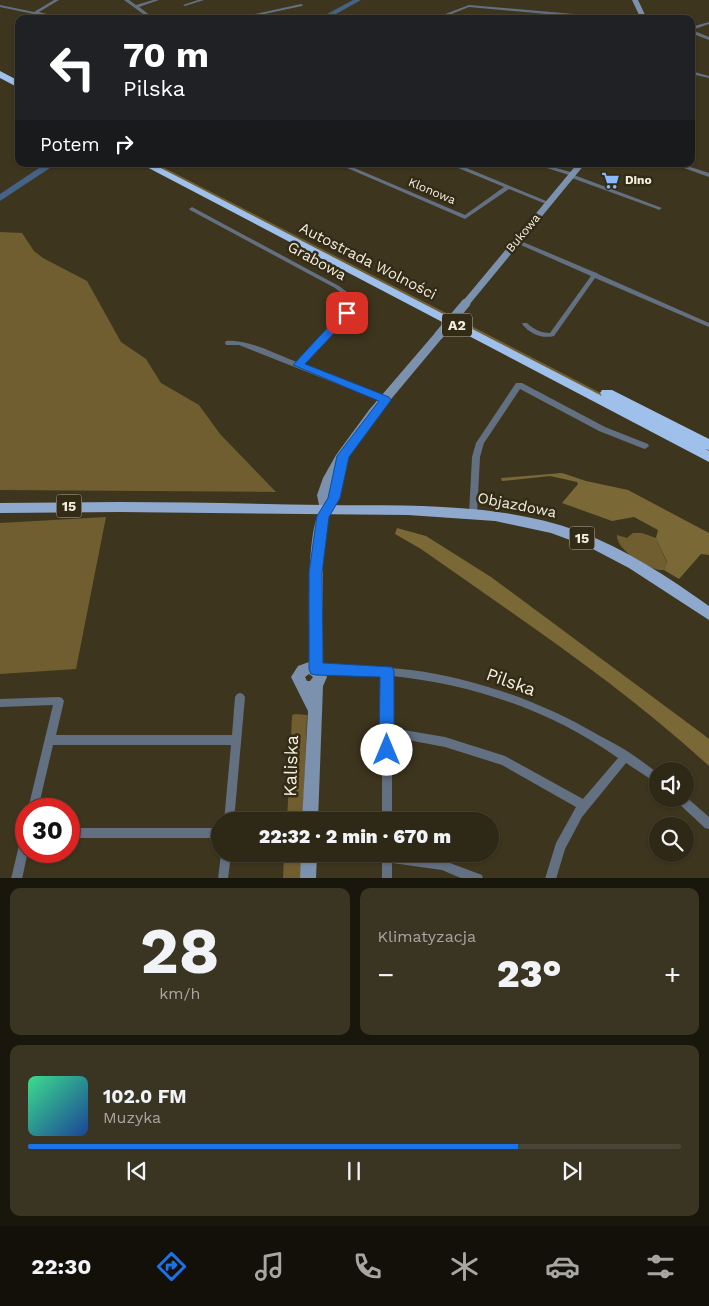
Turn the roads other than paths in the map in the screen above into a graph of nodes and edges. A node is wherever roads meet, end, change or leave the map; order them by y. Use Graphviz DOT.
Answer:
graph roads {
  1 [pos="57,0"];
  2 [pos="126,0"];
  3 [pos="157,0"];
  4 [pos="200,0"];
  5 [pos="635,0"];
  6 [pos="185,5"];
  7 [pos="301,5"];
  8 [pos="0,6"];
  9 [pos="136,6"];
  10 [pos="35,13"];
  11 [pos="554,13"];
  12 [pos="45,15"];
  13 [pos="148,15"];
  14 [pos="253,15"];
  15 [pos="445,15"];
  16 [pos="576,15"];
  17 [pos="642,15"];
  18 [pos="709,23"];
  19 [pos="695,28"];
  20 [pos="695,32"];
  21 [pos="709,39"];
  22 [pos="695,73"];
  23 [pos="0,74"];
  24 [pos="709,77"];
  25 [pos="0,82"];
  26 [pos="15,83"];
  27 [pos="15,91"];
  28 [pos="152,167"];
  29 [pos="168,167"];
  30 [pos="348,167"];
  31 [pos="460,167"];
  32 [pos="547,167"];
  33 [pos="568,167"];
  34 [pos="577,167"];
  35 [pos="685,167"];
  36 [pos="569,174"];
  37 [pos="709,175"];
  38 [pos="508,187"];
  39 [pos="548,203"];
  40 [pos="659,208"];
  41 [pos="192,209"];
  42 [pos="516,241"];
  43 [pos="595,274"];
  44 [pos="525,324"];
  45 [pos="709,325"];
  46 [pos="228,343"];
  47 [pos="298,365"];
  48 [pos="386,400"];
  49 [pos="709,445"];
  50 [pos="645,446"];
  51 [pos="709,457"];
  52 [pos="0,508"];
  53 [pos="326,510"];
  54 [pos="474,514"];
  55 [pos="709,614"];
  56 [pos="387,671"];
  57 [pos="312,678"];
  58 [pos="240,697"];
  59 [pos="0,703"];
  60 [pos="387,732"];
  61 [pos="51,740"];
  62 [pos="236,740"];
  63 [pos="626,756"];
  64 [pos="649,773"];
  65 [pos="36,798"];
  66 [pos="583,805"];
  67 [pos="691,807"];
  68 [pos="230,812"];
  69 [pos="310,812"];
  70 [pos="387,812"];
  71 [pos="709,824"];
  72 [pos="80,833"];
  73 [pos="211,834"];
  74 [pos="225,862"];
  75 [pos="309,862"];
  76 [pos="387,862"];
  77 [pos="426,862"];
  78 [pos="20,863"];
  79 [pos="16,878"];
  80 [pos="224,878"];
  81 [pos="308,878"];
  82 [pos="387,878"];
  83 [pos="478,878"];
  84 [pos="550,878"];
  1 -- 10 [label="street"];
  2 -- 9 [label="street"];
  3 -- 9 [label="street"];
  4 -- 6 [label="street"];
  5 -- 17 [label="main road"];
  7 -- 14 [label="street"];
  8 -- 10 [label="street"];
  9 -- 13 [label="street"];
  10 -- 12 [label="street"];
  11 -- 15 [label="street"];
  11 -- 16 [label="street"];
  18 -- 19 [label="street"];
  20 -- 21 [label="street"];
  22 -- 24 [label="street"];
  23 -- 26 [label="highway"];
  25 -- 27 [label="highway"];
  28 -- 51 [label="highway, Autostrada Wolności / A2"];
  29 -- 49 [label="highway, Autostrada Wolności / A2"];
  30 -- 38 [label="street, Klonowa"];
  31 -- 38 [label="street"];
  32 -- 36 [label="street"];
  33 -- 36 [label="street"];
  34 -- 36 [label="main road, Bukowa"];
  35 -- 37 [label="street"];
  36 -- 39 [label="main road, Bukowa"];
  36 -- 40 [label="street"];
  38 -- 39 [label="street"];
  39 -- 42 [label="main road, Bukowa"];
  41 -- 47 [label="street, Grabowa"];
  42 -- 43 [label="street"];
  42 -- 48 [label="main road, Bukowa, bridge"];
  43 -- 44 [label="street"];
  43 -- 45 [label="street"];
  46 -- 47 [label="street"];
  47 -- 48 [label="street"];
  48 -- 53 [label="main road"];
  50 -- 54 [label="street"];
  52 -- 53 [label="main road, 15"];
  53 -- 54 [label="main road, Objazdowa / 15"];
  53 -- 57 [label="main road, Kaliska"];
  54 -- 55 [label="main road, Objazdowa / 15"];
  56 -- 57 [label="street, Pilska"];
  56 -- 60 [label="street"];
  56 -- 63 [label="street, Pilska"];
  57 -- 69 [label="main road, Kaliska"];
  58 -- 62 [label="street"];
  59 -- 61 [label="street"];
  60 -- 66 [label="street"];
  60 -- 70 [label="street"];
  61 -- 62 [label="street"];
  61 -- 65 [label="street"];
  62 -- 68 [label="street"];
  63 -- 64 [label="street, Pilska"];
  63 -- 66 [label="street"];
  66 -- 84 [label="street"];
  67 -- 71 [label="street"];
  72 -- 73 [label="street"];
  74 -- 80 [label="street"];
  75 -- 81 [label="main road"];
  76 -- 82 [label="street"];
  77 -- 83 [label="street"];
  78 -- 79 [label="street"];
}
